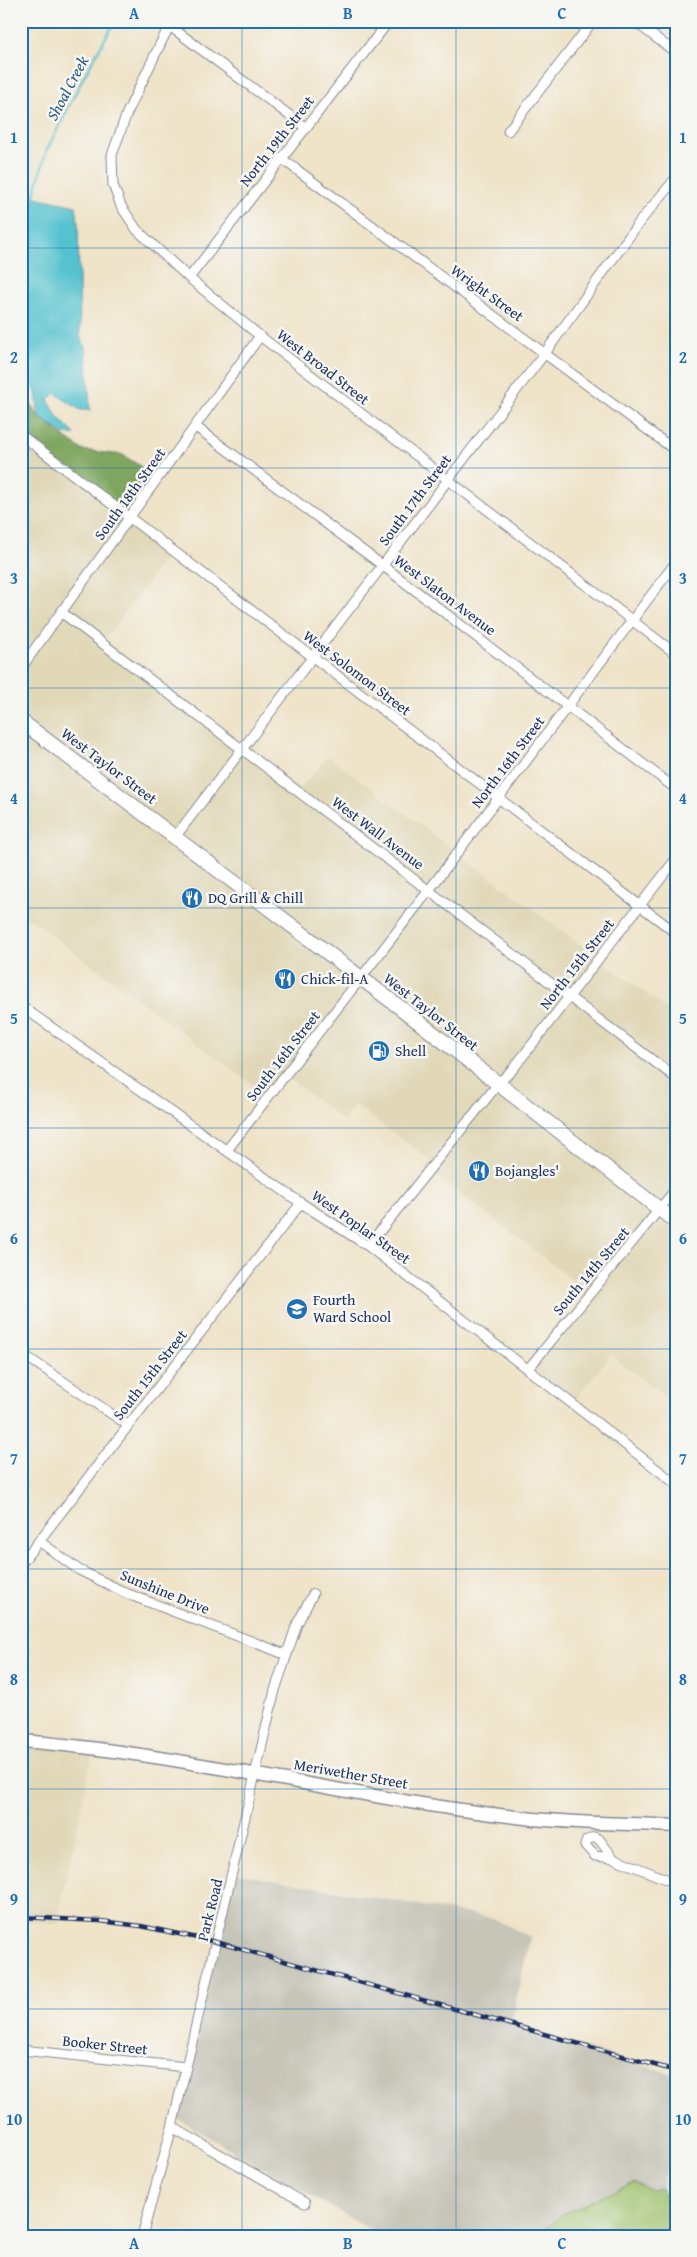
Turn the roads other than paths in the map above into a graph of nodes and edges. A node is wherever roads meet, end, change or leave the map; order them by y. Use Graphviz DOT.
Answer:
graph roads {
  1 [pos="388,21"];
  2 [pos="593,21"];
  3 [pos="634,21"];
  4 [pos="166,23"];
  5 [pos="676,53"];
  6 [pos="305,127"];
  7 [pos="508,132"];
  8 [pos="281,158"];
  9 [pos="676,178"];
  10 [pos="189,278"];
  11 [pos="260,336"];
  12 [pos="545,352"];
  13 [pos="196,427"];
  14 [pos="21,435"];
  15 [pos="676,451"];
  16 [pos="447,480"];
  17 [pos="129,517"];
  18 [pos="676,562"];
  19 [pos="382,565"];
  20 [pos="61,612"];
  21 [pos="632,620"];
  22 [pos="676,654"];
  23 [pos="312,657"];
  24 [pos="21,668"];
  25 [pos="568,706"];
  26 [pos="21,720"];
  27 [pos="243,748"];
  28 [pos="676,789"];
  29 [pos="499,798"];
  30 [pos="175,837"];
  31 [pos="676,859"];
  32 [pos="430,889"];
  33 [pos="640,905"];
  34 [pos="676,932"];
  35 [pos="362,979"];
  36 [pos="570,996"];
  37 [pos="21,1006"];
  38 [pos="676,1078"];
  39 [pos="498,1084"];
  40 [pos="227,1150"];
  41 [pos="676,1189"];
  42 [pos="301,1203"];
  43 [pos="660,1210"];
  44 [pos="676,1222"];
  45 [pos="368,1246"];
  46 [pos="21,1353"];
  47 [pos="528,1369"];
  48 [pos="128,1425"];
  49 [pos="676,1484"];
  50 [pos="39,1541"];
  51 [pos="21,1564"];
  52 [pos="313,1594"];
  53 [pos="287,1655"];
  54 [pos="21,1741"];
  55 [pos="257,1774"];
  56 [pos="676,1826"];
  57 [pos="613,1858"];
  58 [pos="676,1883"];
  59 [pos="21,2050"];
  60 [pos="186,2067"];
  61 [pos="172,2127"];
  62 [pos="305,2203"];
  63 [pos="142,2236"];
  1 -- 6 [label="street, North 19th Street"];
  2 -- 7 [label="street"];
  3 -- 5 [label="street"];
  4 -- 6 [label="street"];
  4 -- 10 [label="street, West Broad Street"];
  6 -- 8 [label="street, North 19th Street"];
  8 -- 10 [label="street, North 19th Street"];
  8 -- 12 [label="street, Wright Street"];
  9 -- 12 [label="street, South 17th Street"];
  10 -- 11 [label="street, West Broad Street"];
  11 -- 13 [label="street, South 18th Street"];
  11 -- 16 [label="street, West Broad Street"];
  12 -- 15 [label="street, Wright Street"];
  12 -- 16 [label="street, South 17th Street"];
  13 -- 17 [label="street, South 18th Street"];
  13 -- 19 [label="street, West Slaton Avenue"];
  14 -- 17 [label="street, West Solomon Street"];
  16 -- 19 [label="street, South 17th Street"];
  16 -- 21 [label="street, West Broad Street"];
  17 -- 20 [label="street, South 18th Street"];
  17 -- 23 [label="street, West Solomon Street"];
  18 -- 21 [label="street, North 16th Street"];
  19 -- 23 [label="street, South 17th Street"];
  19 -- 25 [label="street, West Slaton Avenue"];
  20 -- 24 [label="street, South 18th Street"];
  20 -- 27 [label="street, West Wall Avenue"];
  21 -- 22 [label="street, West Broad Street"];
  21 -- 25 [label="street, North 16th Street"];
  23 -- 27 [label="street, South 17th Street"];
  23 -- 29 [label="street, West Solomon Street"];
  25 -- 28 [label="street, West Slaton Avenue"];
  25 -- 29 [label="street, North 16th Street"];
  26 -- 30 [label="main road, West Taylor Street"];
  27 -- 30 [label="street, South 17th Street"];
  27 -- 32 [label="street, West Wall Avenue"];
  29 -- 32 [label="street, North 16th Street"];
  29 -- 33 [label="street, West Solomon Street"];
  30 -- 35 [label="main road, West Taylor Street"];
  31 -- 33 [label="street, North 15th Street"];
  32 -- 35 [label="street, North 16th Street"];
  32 -- 36 [label="street, West Wall Avenue"];
  33 -- 34 [label="street, West Solomon Street"];
  33 -- 36 [label="street, North 15th Street"];
  35 -- 39 [label="main road, West Taylor Street"];
  35 -- 40 [label="street, South 16th Street"];
  36 -- 38 [label="street, West Wall Avenue"];
  36 -- 39 [label="street, North 15th Street"];
  37 -- 40 [label="street, West Poplar Street"];
  39 -- 43 [label="main road, West Taylor Street"];
  39 -- 45 [label="street"];
  40 -- 42 [label="street, West Poplar Street"];
  41 -- 43 [label="street, South 14th Street"];
  42 -- 45 [label="street, West Poplar Street"];
  42 -- 48 [label="street, South 15th Street"];
  43 -- 44 [label="main road, West Taylor Street"];
  43 -- 47 [label="street, South 14th Street"];
  45 -- 47 [label="street, West Poplar Street"];
  46 -- 48 [label="street"];
  47 -- 49 [label="street, West Poplar Street"];
  48 -- 50 [label="street, South 15th Street"];
  50 -- 51 [label="street, South 15th Street"];
  50 -- 53 [label="street, Sunshine Drive"];
  52 -- 53 [label="street, Park Road"];
  53 -- 55 [label="street, Park Road"];
  54 -- 55 [label="street, Meriwether Street"];
  55 -- 56 [label="street, Meriwether Street"];
  55 -- 60 [label="street, Park Road"];
  57 -- 58 [label="street"];
  59 -- 60 [label="street, Booker Street"];
  60 -- 61 [label="street, Park Road"];
  61 -- 62 [label="street"];
  61 -- 63 [label="street, Park Road"];
}
